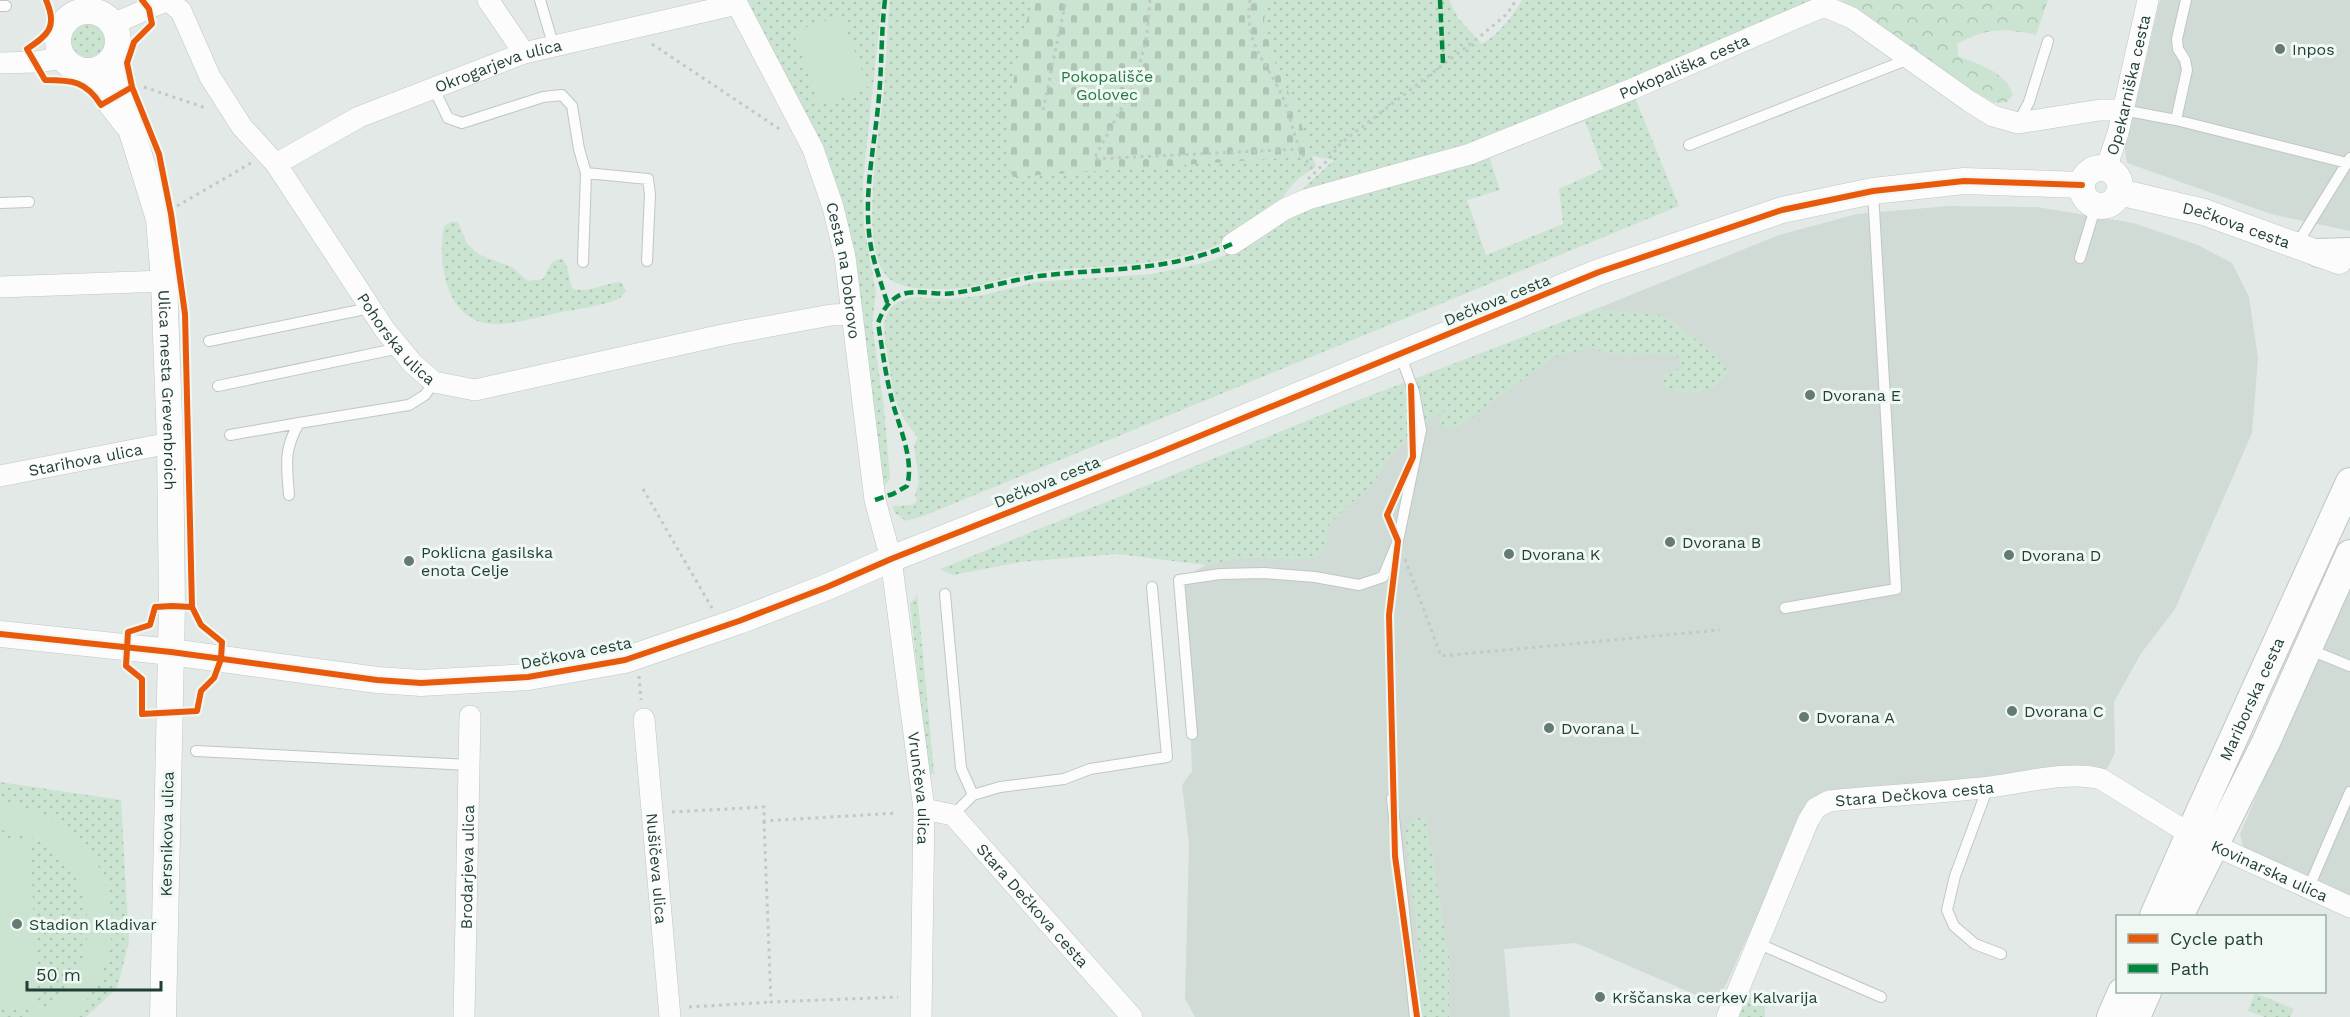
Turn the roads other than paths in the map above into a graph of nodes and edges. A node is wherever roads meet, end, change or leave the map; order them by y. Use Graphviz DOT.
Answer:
graph roads {
  1 [pos="53,0"];
  2 [pos="167,0"];
  3 [pos="488,0"];
  4 [pos="540,0"];
  5 [pos="2148,0"];
  6 [pos="2186,0"];
  7 [pos="736,2"];
  8 [pos="86,5"];
  9 [pos="62,24"];
  10 [pos="113,24"];
  11 [pos="2048,41"];
  12 [pos="553,45"];
  13 [pos="116,52"];
  14 [pos="524,53"];
  15 [pos="63,58"];
  16 [pos="1909,59"];
  17 [pos="0,63"];
  18 [pos="86,71"];
  19 [pos="433,87"];
  20 [pos="2123,110"];
  21 [pos="2176,120"];
  22 [pos="2018,123"];
  23 [pos="132,132"];
  24 [pos="1689,146"];
  25 [pos="2349,160"];
  26 [pos="266,162"];
  27 [pos="2106,169"];
  28 [pos="586,173"];
  29 [pos="1873,191"];
  30 [pos="2119,192"];
  31 [pos="2089,195"];
  32 [pos="29,202"];
  33 [pos="0,203"];
  34 [pos="1232,244"];
  35 [pos="2308,249"];
  36 [pos="2350,252"];
  37 [pos="2080,258"];
  38 [pos="647,261"];
  39 [pos="583,262"];
  40 [pos="2350,266"];
  41 [pos="164,281"];
  42 [pos="0,287"];
  43 [pos="370,308"];
  44 [pos="852,314"];
  45 [pos="208,341"];
  46 [pos="400,348"];
  47 [pos="1400,354"];
  48 [pos="434,382"];
  49 [pos="218,386"];
  50 [pos="299,423"];
  51 [pos="230,435"];
  52 [pos="170,443"];
  53 [pos="0,476"];
  54 [pos="2350,482"];
  55 [pos="289,495"];
  56 [pos="2350,554"];
  57 [pos="891,559"];
  58 [pos="1152,587"];
  59 [pos="945,594"];
  60 [pos="1785,608"];
  61 [pos="0,634"];
  62 [pos="2308,648"];
  63 [pos="171,652"];
  64 [pos="2350,666"];
  65 [pos="470,716"];
  66 [pos="644,719"];
  67 [pos="1192,734"];
  68 [pos="196,751"];
  69 [pos="469,765"];
  70 [pos="1988,787"];
  71 [pos="2350,792"];
  72 [pos="973,795"];
  73 [pos="1393,803"];
  74 [pos="924,809"];
  75 [pos="952,815"];
  76 [pos="2190,834"];
  77 [pos="2216,846"];
  78 [pos="2309,887"];
  79 [pos="2350,907"];
  80 [pos="2154,915"];
  81 [pos="2180,915"];
  82 [pos="1757,943"];
  83 [pos="2001,954"];
  84 [pos="1881,997"];
  85 [pos="670,1013"];
  86 [pos="163,1017"];
  87 [pos="464,1017"];
  88 [pos="921,1017"];
  89 [pos="1132,1017"];
  90 [pos="1415,1017"];
  91 [pos="1727,1017"];
  1 -- 9 [label="street"];
  2 -- 10 [label="street"];
  2 -- 26 [label="street, Pohorska ulica"];
  3 -- 14 [label="street"];
  4 -- 12 [label="lane"];
  5 -- 20 [label="street, Opekarniška cesta"];
  6 -- 21 [label="lane"];
  7 -- 12 [label="street, Okrogarjeva ulica"];
  7 -- 44 [label="street, Cesta na Dobrovo"];
  8 -- 9 [label="street"];
  8 -- 10 [label="street"];
  9 -- 15 [label="street"];
  10 -- 13 [label="street"];
  11 -- 22 [label="lane"];
  12 -- 14 [label="street, Okrogarjeva ulica"];
  13 -- 18 [label="street"];
  13 -- 23 [label="street"];
  14 -- 19 [label="street, Okrogarjeva ulica"];
  15 -- 17 [label="street"];
  15 -- 18 [label="street"];
  16 -- 22 [label="street, Pokopališka cesta"];
  16 -- 24 [label="lane"];
  16 -- 34 [label="street, Pokopališka cesta"];
  18 -- 23 [label="street"];
  19 -- 26 [label="street, Okrogarjeva ulica"];
  19 -- 28 [label="lane"];
  20 -- 21 [label="lane"];
  20 -- 22 [label="street, Pokopališka cesta"];
  20 -- 27 [label="street, Opekarniška cesta"];
  21 -- 25 [label="lane"];
  23 -- 41 [label="street, Ulica mesta Grevenbroich"];
  25 -- 35 [label="lane"];
  26 -- 43 [label="street, Pohorska ulica"];
  27 -- 30 [label="street"];
  27 -- 31 [label="street"];
  28 -- 38 [label="lane"];
  28 -- 39 [label="lane"];
  29 -- 31 [label="street, Dečkova cesta"];
  29 -- 47 [label="street, Dečkova cesta"];
  29 -- 60 [label="lane"];
  30 -- 31 [label="street"];
  30 -- 35 [label="street, Dečkova cesta"];
  31 -- 37 [label="lane"];
  32 -- 33 [label="lane"];
  35 -- 36 [label="main road"];
  35 -- 40 [label="street, Dečkova cesta"];
  41 -- 42 [label="street"];
  41 -- 52 [label="street, Ulica mesta Grevenbroich"];
  43 -- 45 [label="lane"];
  43 -- 46 [label="street, Pohorska ulica"];
  44 -- 48 [label="street, Pohorska ulica"];
  44 -- 57 [label="street, Cesta na Dobrovo"];
  46 -- 48 [label="street, Pohorska ulica"];
  46 -- 49 [label="lane"];
  47 -- 57 [label="street, Dečkova cesta"];
  47 -- 67 [label="lane"];
  48 -- 50 [label="lane"];
  50 -- 51 [label="lane"];
  50 -- 55 [label="lane"];
  52 -- 53 [label="street, Starihova ulica"];
  52 -- 63 [label="street, Ulica mesta Grevenbroich"];
  54 -- 76 [label="main road, Mariborska cesta"];
  56 -- 62 [label="main road, Mariborska cesta"];
  57 -- 63 [label="street, Dečkova cesta"];
  57 -- 74 [label="street, Vrunčeva ulica"];
  58 -- 72 [label="lane"];
  59 -- 72 [label="lane"];
  61 -- 63 [label="street, Dečkova cesta"];
  62 -- 64 [label="lane"];
  62 -- 77 [label="main road, Mariborska cesta"];
  63 -- 86 [label="street, Kersnikova ulica"];
  65 -- 69 [label="street, Brodarjeva ulica"];
  66 -- 85 [label="street, Nušičeva ulica"];
  68 -- 69 [label="lane"];
  69 -- 87 [label="street, Brodarjeva ulica"];
  70 -- 76 [label="street, Stara Dečkova cesta"];
  70 -- 82 [label="street, Stara Dečkova cesta"];
  70 -- 83 [label="lane"];
  71 -- 78 [label="lane"];
  72 -- 75 [label="lane"];
  73 -- 90 [label="lane"];
  74 -- 75 [label="street"];
  74 -- 88 [label="street, Vrunčeva ulica"];
  75 -- 89 [label="street, Stara Dečkova cesta"];
  76 -- 77 [label="street, Kovinarska ulica"];
  76 -- 80 [label="main road, Mariborska cesta"];
  77 -- 78 [label="street, Kovinarska ulica"];
  77 -- 81 [label="main road, Mariborska cesta"];
  78 -- 79 [label="street, Kovinarska ulica"];
  82 -- 84 [label="lane"];
  82 -- 91 [label="street, Stara Dečkova cesta"];
}
